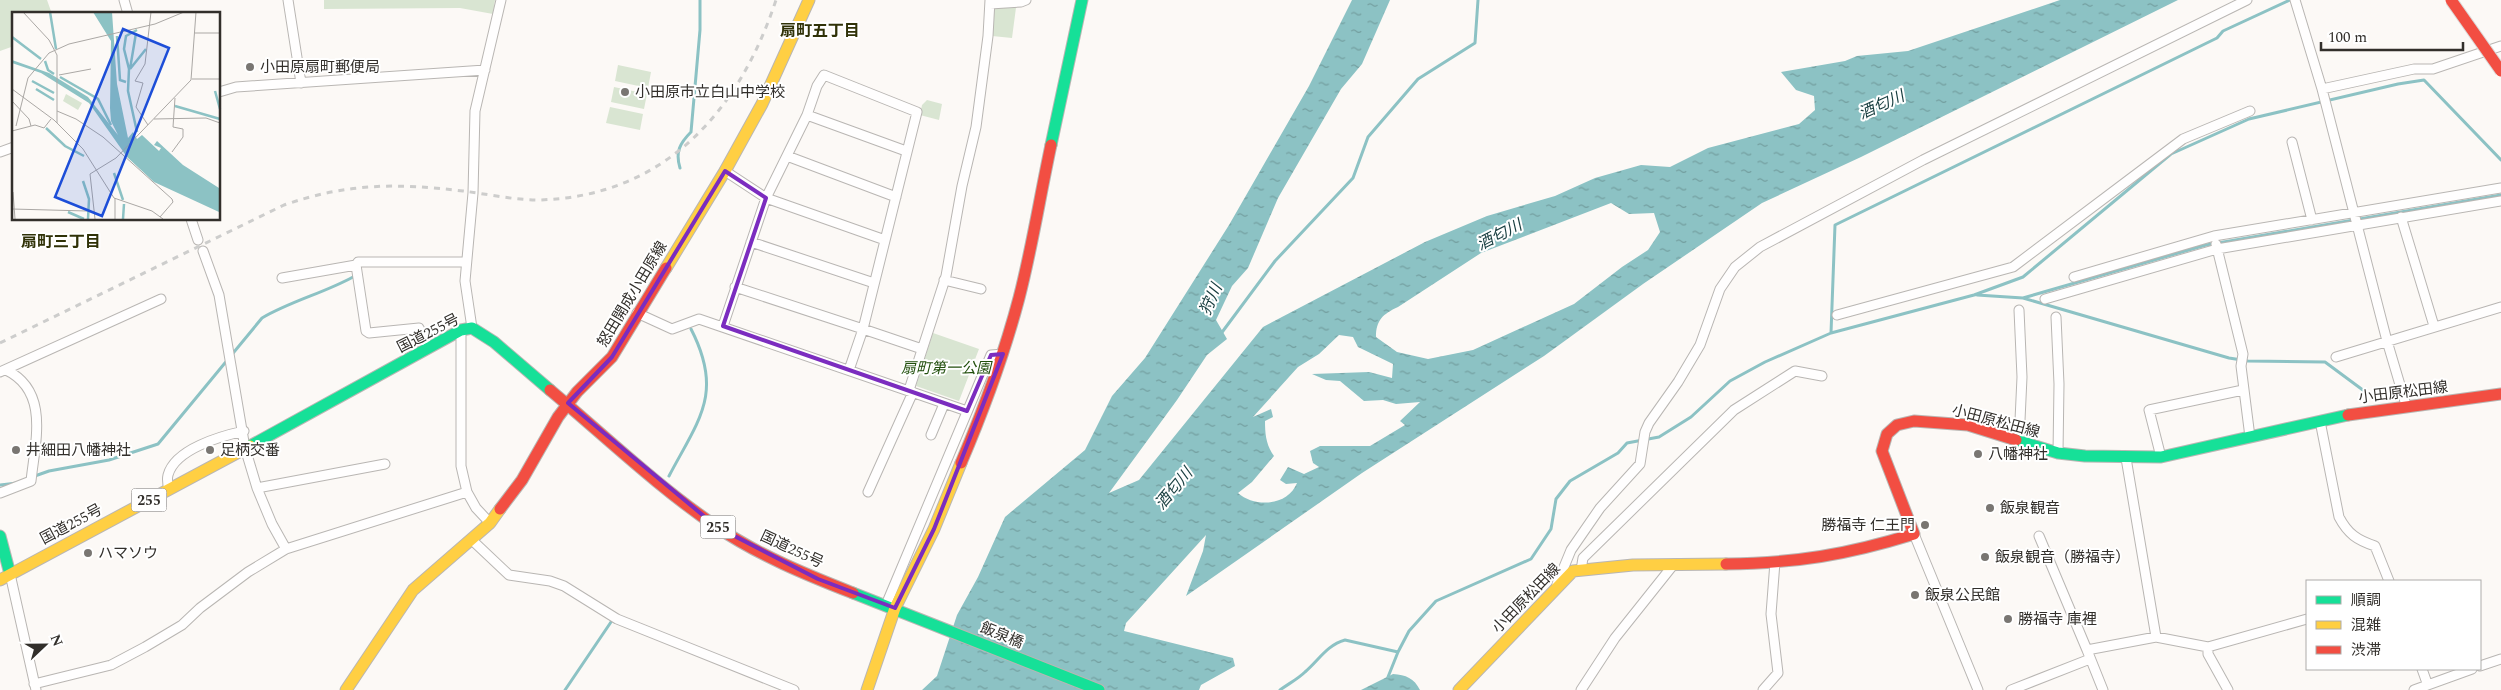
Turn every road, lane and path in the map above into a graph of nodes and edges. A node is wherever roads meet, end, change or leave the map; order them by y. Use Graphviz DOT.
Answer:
graph roads {
  1 [pos="288,0"];
  2 [pos="501,0"];
  3 [pos="809,0"];
  4 [pos="1026,0"];
  5 [pos="1082,0"];
  6 [pos="2247,0"];
  7 [pos="2451,0"];
  8 [pos="2465,0"];
  9 [pos="990,2"];
  10 [pos="2296,2"];
  11 [pos="2501,46"];
  12 [pos="2501,52"];
  13 [pos="485,70"];
  14 [pos="2501,72"];
  15 [pos="301,83"];
  16 [pos="2322,91"];
  17 [pos="220,92"];
  18 [pos="2250,111"];
  19 [pos="807,115"];
  20 [pos="2292,142"];
  21 [pos="12,148"];
  22 [pos="906,151"];
  23 [pos="0,152"];
  24 [pos="787,156"];
  25 [pos="725,171"];
  26 [pos="2501,188"];
  27 [pos="896,197"];
  28 [pos="766,198"];
  29 [pos="2501,201"];
  30 [pos="2354,212"];
  31 [pos="2401,217"];
  32 [pos="191,220"];
  33 [pos="2312,220"];
  34 [pos="2357,224"];
  35 [pos="2214,236"];
  36 [pos="198,240"];
  37 [pos="885,240"];
  38 [pos="751,242"];
  39 [pos="2217,249"];
  40 [pos="203,251"];
  41 [pos="466,262"];
  42 [pos="356,264"];
  43 [pos="2102,268"];
  44 [pos="2074,277"];
  45 [pos="282,278"];
  46 [pos="944,280"];
  47 [pos="2106,280"];
  48 [pos="874,284"];
  49 [pos="735,287"];
  50 [pos="981,289"];
  51 [pos="161,299"];
  52 [pos="2044,299"];
  53 [pos="2501,307"];
  54 [pos="2019,310"];
  55 [pos="637,313"];
  56 [pos="1837,315"];
  57 [pos="2056,316"];
  58 [pos="723,326"];
  59 [pos="2434,326"];
  60 [pos="467,329"];
  61 [pos="863,329"];
  62 [pos="2387,342"];
  63 [pos="429,348"];
  64 [pos="922,349"];
  65 [pos="1003,354"];
  66 [pos="2336,357"];
  67 [pos="849,370"];
  68 [pos="3,371"];
  69 [pos="1822,376"];
  70 [pos="2244,390"];
  71 [pos="911,391"];
  72 [pos="2501,394"];
  73 [pos="568,403"];
  74 [pos="944,404"];
  75 [pos="2406,405"];
  76 [pos="967,411"];
  77 [pos="2320,421"];
  78 [pos="244,431"];
  79 [pos="931,435"];
  80 [pos="2250,437"];
  81 [pos="2019,442"];
  82 [pos="245,448"];
  83 [pos="2058,453"];
  84 [pos="2161,457"];
  85 [pos="2126,458"];
  86 [pos="385,464"];
  87 [pos="257,488"];
  88 [pos="168,490"];
  89 [pos="467,492"];
  90 [pos="868,492"];
  91 [pos="0,493"];
  92 [pos="490,523"];
  93 [pos="1914,534"];
  94 [pos="0,536"];
  95 [pos="2039,536"];
  96 [pos="473,540"];
  97 [pos="286,549"];
  98 [pos="1775,562"];
  99 [pos="1674,564"];
  100 [pos="1581,570"];
  101 [pos="5,577"];
  102 [pos="2389,580"];
  103 [pos="1556,588"];
  104 [pos="890,606"];
  105 [pos="2306,619"];
  106 [pos="2156,637"];
  107 [pos="2208,647"];
  108 [pos="2087,650"];
  109 [pos="2090,659"];
  110 [pos="2501,659"];
  111 [pos="2481,666"];
  112 [pos="2422,670"];
  113 [pos="2469,670"];
  114 [pos="2427,684"];
  115 [pos="35,688"];
  116 [pos="346,690"];
  117 [pos="794,690"];
  118 [pos="867,690"];
  119 [pos="1099,690"];
  120 [pos="1458,690"];
  121 [pos="1582,690"];
  122 [pos="1763,690"];
  123 [pos="1978,690"];
  124 [pos="2011,690"];
  125 [pos="2103,690"];
  126 [pos="2228,690"];
  127 [pos="2414,690"];
  1 -- 15 [label="street"];
  2 -- 13 [label="street"];
  3 -- 25 [label="main road, 怒田開成小田原線"];
  4 -- 9 [label="street"];
  5 -- 65 [label="main road"];
  6 -- 103 [label="street"];
  7 -- 14 [label="main road, bridge"];
  8 -- 12 [label="main road"];
  9 -- 46 [label="street"];
  10 -- 16 [label="street"];
  11 -- 16 [label="street"];
  13 -- 15 [label="street"];
  13 -- 41 [label="street"];
  15 -- 17 [label="street"];
  16 -- 30 [label="street"];
  18 -- 56 [label="street"];
  19 -- 22 [label="street"];
  19 -- 22 [label="street"];
  19 -- 24 [label="street"];
  20 -- 33 [label="street"];
  21 -- 23 [label="street"];
  22 -- 27 [label="street"];
  24 -- 27 [label="street"];
  24 -- 28 [label="street"];
  25 -- 28 [label="street"];
  25 -- 55 [label="main road, 怒田開成小田原線"];
  26 -- 30 [label="street"];
  27 -- 37 [label="street"];
  28 -- 37 [label="street"];
  28 -- 38 [label="street"];
  29 -- 31 [label="street"];
  30 -- 33 [label="street"];
  30 -- 34 [label="street"];
  31 -- 34 [label="street"];
  31 -- 59 [label="street"];
  32 -- 36 [label="street"];
  33 -- 35 [label="street"];
  34 -- 39 [label="street"];
  34 -- 62 [label="street"];
  35 -- 39 [label="street"];
  35 -- 43 [label="street"];
  37 -- 48 [label="street"];
  38 -- 48 [label="street"];
  38 -- 49 [label="street"];
  39 -- 47 [label="street"];
  39 -- 70 [label="street"];
  40 -- 78 [label="street"];
  41 -- 42 [label="street"];
  41 -- 60 [label="street"];
  42 -- 45 [label="street"];
  42 -- 63 [label="street"];
  43 -- 44 [label="street"];
  43 -- 47 [label="street"];
  46 -- 50 [label="street"];
  46 -- 64 [label="street"];
  47 -- 52 [label="street"];
  48 -- 61 [label="street"];
  49 -- 58 [label="street"];
  49 -- 61 [label="street"];
  51 -- 68 [label="street"];
  53 -- 59 [label="street"];
  54 -- 81 [label="street"];
  55 -- 58 [label="street"];
  55 -- 73 [label="main road, 怒田開成小田原線"];
  57 -- 83 [label="street"];
  58 -- 67 [label="street"];
  59 -- 62 [label="street"];
  60 -- 63 [label="main road, 国道255号 / 255"];
  60 -- 73 [label="main road, 国道255号 / 255"];
  60 -- 89 [label="street"];
  61 -- 64 [label="street"];
  61 -- 67 [label="street"];
  62 -- 66 [label="street"];
  62 -- 75 [label="street"];
  63 -- 82 [label="main road, 国道255号 / 255"];
  64 -- 71 [label="street"];
  65 -- 76 [label="street"];
  65 -- 104 [label="main road"];
  67 -- 71 [label="street"];
  68 -- 91 [label="street"];
  69 -- 100 [label="street"];
  70 -- 80 [label="street"];
  70 -- 84 [label="street"];
  71 -- 74 [label="street"];
  71 -- 90 [label="street"];
  72 -- 75 [label="main road, 小田原松田線"];
  73 -- 92 [label="main road, 怒田開成小田原線"];
  73 -- 104 [label="main road, 国道255号 / 255"];
  74 -- 76 [label="street"];
  74 -- 79 [label="street"];
  75 -- 77 [label="main road, 小田原松田線"];
  76 -- 104 [label="street"];
  77 -- 80 [label="main road, 小田原松田線"];
  77 -- 102 [label="street"];
  78 -- 82 [label="street"];
  78 -- 88 [label="street"];
  80 -- 84 [label="main road, 小田原松田線"];
  81 -- 83 [label="main road, 小田原松田線"];
  81 -- 93 [label="main road, 小田原松田線"];
  82 -- 87 [label="street"];
  82 -- 88 [label="main road, 国道255号 / 255"];
  83 -- 85 [label="main road, 小田原松田線"];
  84 -- 85 [label="main road, 小田原松田線"];
  85 -- 106 [label="street"];
  86 -- 87 [label="street"];
  87 -- 97 [label="street"];
  88 -- 101 [label="main road, 国道255号 / 255"];
  89 -- 92 [label="street"];
  89 -- 97 [label="street"];
  92 -- 96 [label="main road, 怒田開成小田原線"];
  93 -- 98 [label="main road, 小田原松田線"];
  93 -- 123 [label="street"];
  94 -- 101 [label="main road"];
  95 -- 108 [label="street"];
  96 -- 116 [label="main road, 怒田開成小田原線"];
  96 -- 117 [label="street"];
  97 -- 115 [label="street"];
  98 -- 99 [label="main road, 小田原松田線"];
  98 -- 122 [label="street"];
  99 -- 100 [label="main road, 小田原松田線"];
  99 -- 121 [label="street"];
  100 -- 103 [label="main road, 小田原松田線"];
  101 -- 115 [label="street"];
  103 -- 120 [label="main road, 小田原松田線"];
  104 -- 118 [label="main road"];
  104 -- 119 [label="main road, 飯泉橋 / 255"];
  105 -- 107 [label="street"];
  106 -- 107 [label="street"];
  106 -- 108 [label="street"];
  107 -- 126 [label="street"];
  108 -- 109 [label="street"];
  109 -- 124 [label="street"];
  109 -- 125 [label="street"];
  110 -- 111 [label="street"];
  112 -- 114 [label="street"];
  113 -- 114 [label="street"];
  114 -- 127 [label="street"];
}
